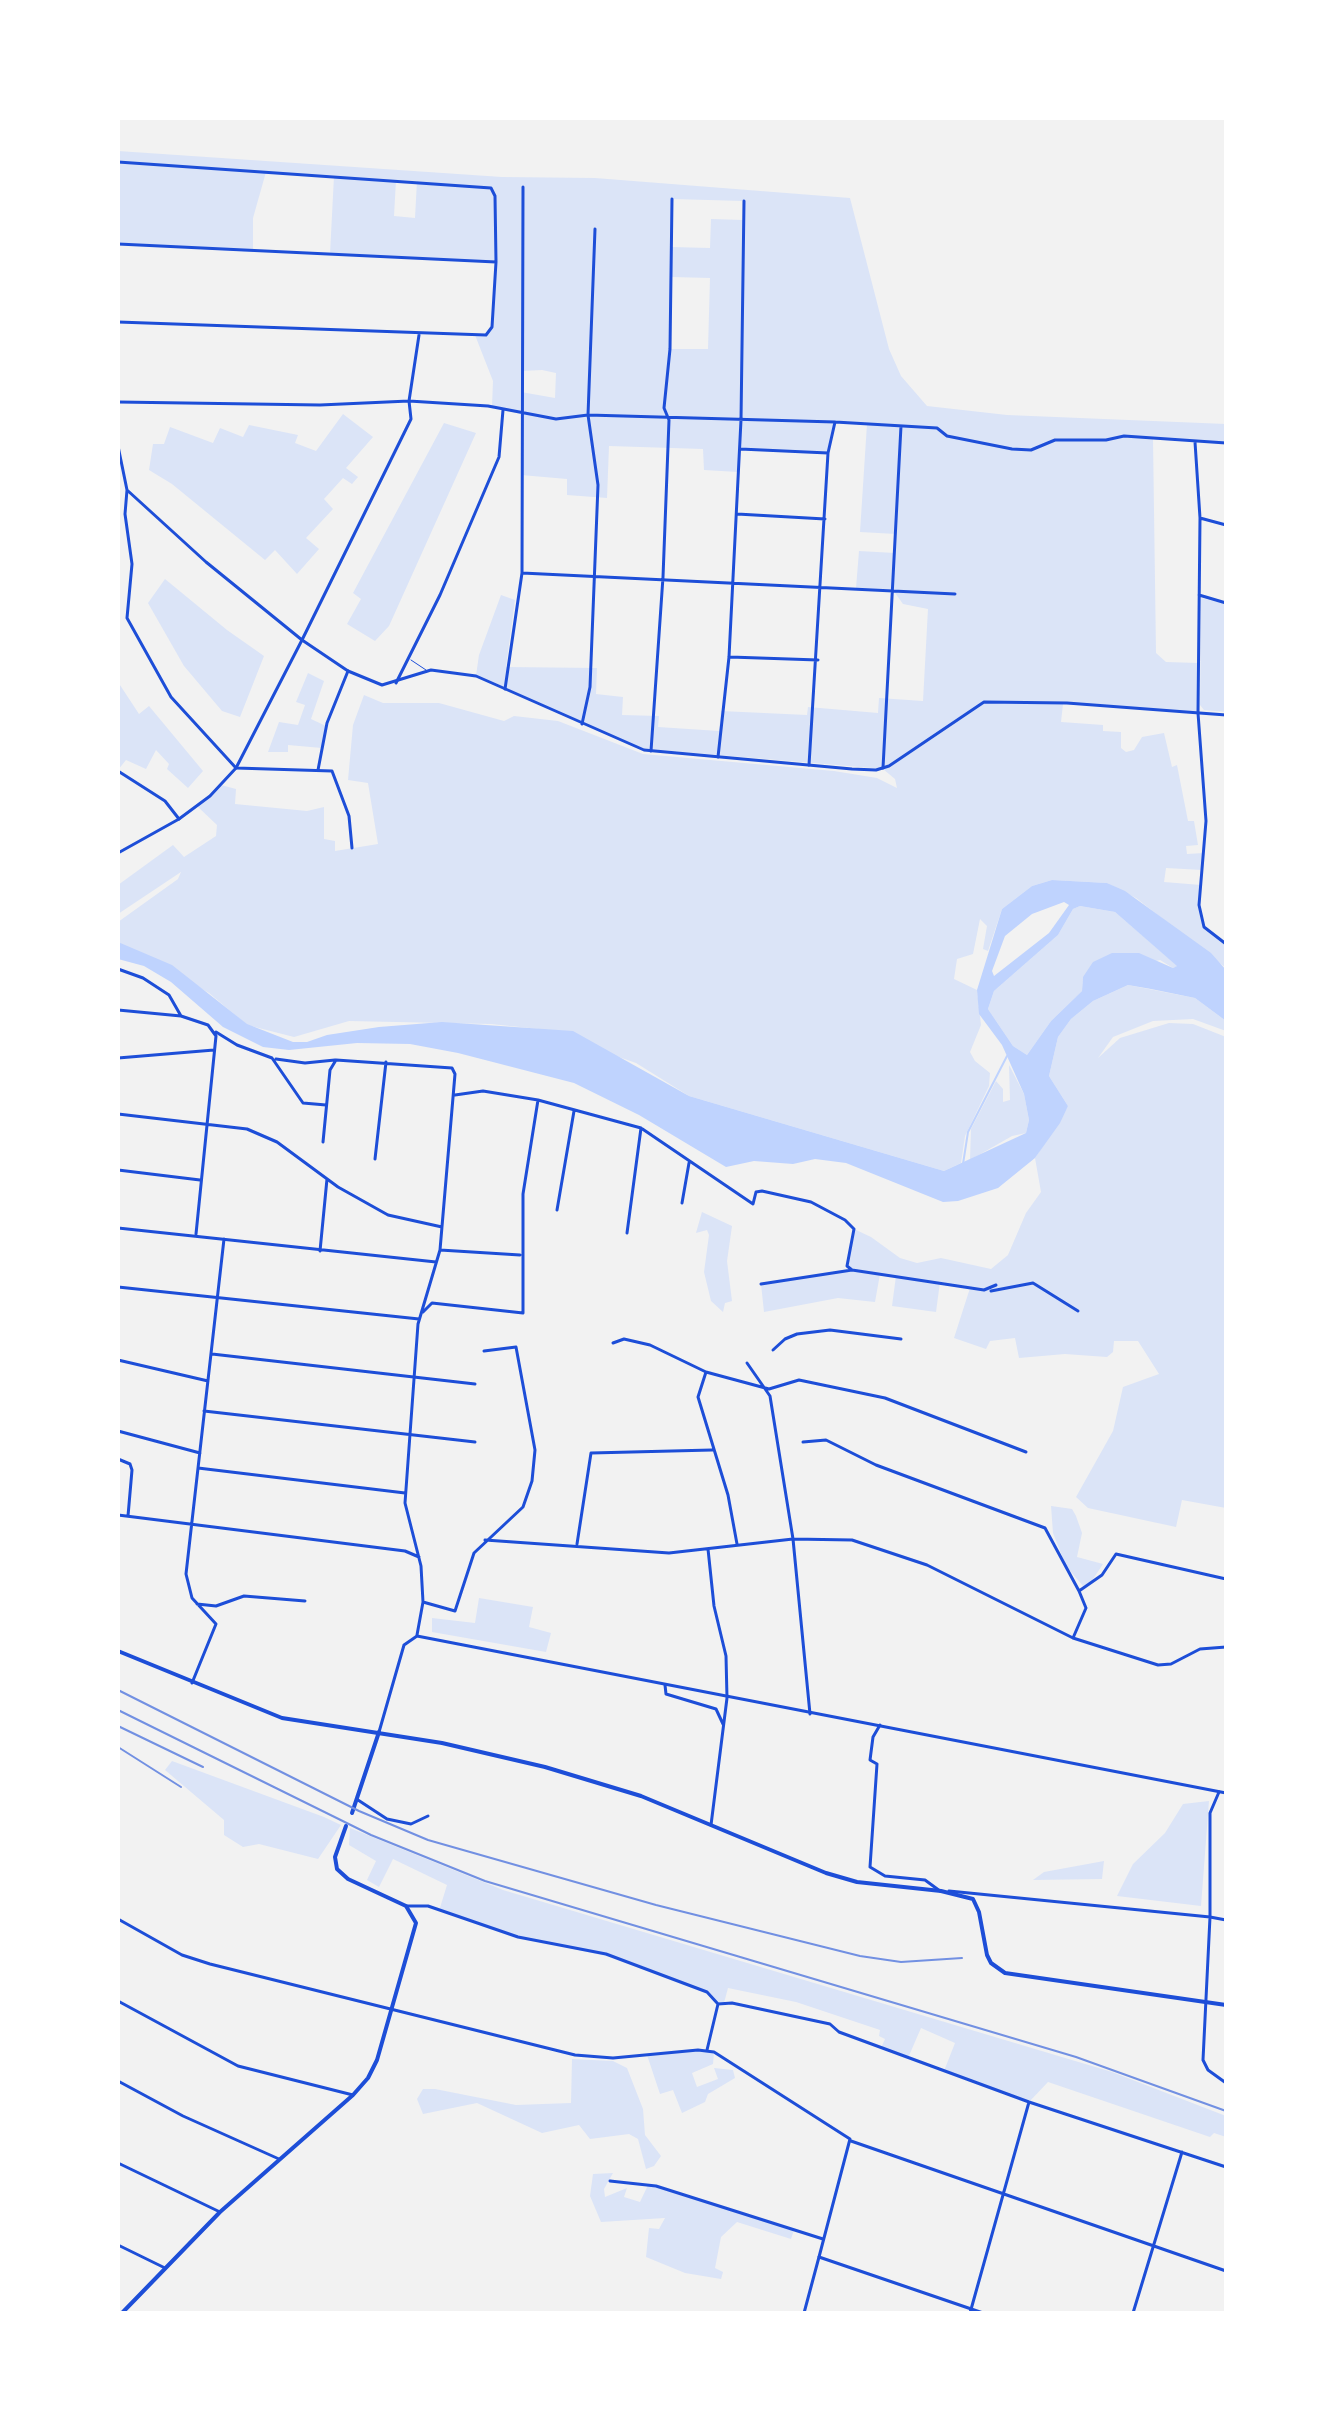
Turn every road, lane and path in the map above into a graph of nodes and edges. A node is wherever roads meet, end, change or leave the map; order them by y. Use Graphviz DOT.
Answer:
graph roads {
  1 [pos="118,162"];
  2 [pos="523,187"];
  3 [pos="672,199"];
  4 [pos="744,201"];
  5 [pos="595,229"];
  6 [pos="118,244"];
  7 [pos="496,262"];
  8 [pos="118,322"];
  9 [pos="419,335"];
  10 [pos="409,401"];
  11 [pos="118,402"];
  12 [pos="503,410"];
  13 [pos="521,413"];
  14 [pos="588,415"];
  15 [pos="669,420"];
  16 [pos="741,420"];
  17 [pos="835,422"];
  18 [pos="901,426"];
  19 [pos="1195,442"];
  20 [pos="1226,443"];
  21 [pos="118,446"];
  22 [pos="739,449"];
  23 [pos="828,453"];
  24 [pos="127,490"];
  25 [pos="736,514"];
  26 [pos="1200,518"];
  27 [pos="825,519"];
  28 [pos="1226,525"];
  29 [pos="522,573"];
  30 [pos="594,575"];
  31 [pos="663,577"];
  32 [pos="732,582"];
  33 [pos="821,587"];
  34 [pos="893,590"];
  35 [pos="955,594"];
  36 [pos="1199,595"];
  37 [pos="1226,603"];
  38 [pos="302,640"];
  39 [pos="729,657"];
  40 [pos="408,659"];
  41 [pos="818,660"];
  42 [pos="348,671"];
  43 [pos="427,671"];
  44 [pos="396,683"];
  45 [pos="505,689"];
  46 [pos="1198,713"];
  47 [pos="1226,715"];
  48 [pos="582,724"];
  49 [pos="651,751"];
  50 [pos="718,757"];
  51 [pos="809,765"];
  52 [pos="236,768"];
  53 [pos="883,768"];
  54 [pos="118,771"];
  55 [pos="318,771"];
  56 [pos="179,819"];
  57 [pos="352,848"];
  58 [pos="118,853"];
  59 [pos="1226,944"];
  60 [pos="118,969"];
  61 [pos="118,1010"];
  62 [pos="181,1016"];
  63 [pos="213,1030"];
  64 [pos="214,1050"];
  65 [pos="118,1058"];
  66 [pos="272,1058"];
  67 [pos="336,1060"];
  68 [pos="386,1062"];
  69 [pos="455,1095"];
  70 [pos="538,1100"];
  71 [pos="327,1105"];
  72 [pos="574,1111"];
  73 [pos="118,1114"];
  74 [pos="206,1124"];
  75 [pos="641,1128"];
  76 [pos="323,1142"];
  77 [pos="375,1159"];
  78 [pos="689,1163"];
  79 [pos="118,1170"];
  80 [pos="327,1179"];
  81 [pos="200,1180"];
  82 [pos="682,1203"];
  83 [pos="557,1210"];
  84 [pos="442,1227"];
  85 [pos="118,1228"];
  86 [pos="627,1233"];
  87 [pos="196,1236"];
  88 [pos="224,1239"];
  89 [pos="440,1250"];
  90 [pos="320,1251"];
  91 [pos="520,1255"];
  92 [pos="437,1263"];
  93 [pos="852,1270"];
  94 [pos="761,1284"];
  95 [pos="996,1285"];
  96 [pos="118,1287"];
  97 [pos="988,1291"];
  98 [pos="217,1298"];
  99 [pos="1078,1311"];
  100 [pos="420,1317"];
  101 [pos="901,1339"];
  102 [pos="613,1343"];
  103 [pos="773,1350"];
  104 [pos="484,1351"];
  105 [pos="211,1354"];
  106 [pos="118,1360"];
  107 [pos="747,1363"];
  108 [pos="706,1372"];
  109 [pos="416,1379"];
  110 [pos="208,1381"];
  111 [pos="475,1384"];
  112 [pos="766,1388"];
  113 [pos="204,1411"];
  114 [pos="118,1431"];
  115 [pos="410,1435"];
  116 [pos="475,1442"];
  117 [pos="803,1442"];
  118 [pos="712,1450"];
  119 [pos="1026,1452"];
  120 [pos="200,1453"];
  121 [pos="118,1459"];
  122 [pos="198,1468"];
  123 [pos="406,1493"];
  124 [pos="118,1515"];
  125 [pos="128,1516"];
  126 [pos="193,1525"];
  127 [pos="793,1539"];
  128 [pos="485,1540"];
  129 [pos="577,1544"];
  130 [pos="737,1544"];
  131 [pos="708,1549"];
  132 [pos="419,1557"];
  133 [pos="1226,1579"];
  134 [pos="1079,1591"];
  135 [pos="305,1601"];
  136 [pos="423,1602"];
  137 [pos="197,1604"];
  138 [pos="417,1636"];
  139 [pos="1073,1638"];
  140 [pos="1226,1647"];
  141 [pos="118,1651"];
  142 [pos="192,1683"];
  143 [pos="665,1685"];
  144 [pos="727,1698"];
  145 [pos="810,1714"];
  146 [pos="880,1725"];
  147 [pos="723,1727"];
  148 [pos="379,1732"];
  149 [pos="1219,1792"];
  150 [pos="1226,1793"];
  151 [pos="358,1800"];
  152 [pos="352,1813"];
  153 [pos="428,1816"];
  154 [pos="711,1825"];
  155 [pos="346,1826"];
  156 [pos="941,1891"];
  157 [pos="406,1906"];
  158 [pos="1210,1917"];
  159 [pos="118,1919"];
  160 [pos="1226,1920"];
  161 [pos="118,2001"];
  162 [pos="1207,2003"];
  163 [pos="718,2004"];
  164 [pos="1226,2005"];
  165 [pos="393,2008"];
  166 [pos="707,2050"];
  167 [pos="118,2081"];
  168 [pos="1226,2083"];
  169 [pos="353,2095"];
  170 [pos="1029,2102"];
  171 [pos="851,2141"];
  172 [pos="1182,2152"];
  173 [pos="279,2159"];
  174 [pos="118,2163"];
  175 [pos="1226,2167"];
  176 [pos="610,2181"];
  177 [pos="1003,2194"];
  178 [pos="220,2212"];
  179 [pos="823,2239"];
  180 [pos="118,2245"];
  181 [pos="1151,2246"];
  182 [pos="819,2257"];
  183 [pos="165,2268"];
  184 [pos="1226,2271"];
  185 [pos="118,2306"];
  186 [pos="123,2311"];
  187 [pos="970,2311"];
  188 [pos="804,2313"];
  189 [pos="983,2313"];
  190 [pos="1133,2313"];
  1 -- 7 [label="street"];
  2 -- 13 [label="street"];
  3 -- 15 [label="street"];
  4 -- 16 [label="street"];
  5 -- 14 [label="street"];
  6 -- 7 [label="street"];
  7 -- 9 [label="street"];
  8 -- 9 [label="street"];
  9 -- 10 [label="street"];
  10 -- 11 [label="street"];
  10 -- 12 [label="street"];
  10 -- 38 [label="street"];
  12 -- 13 [label="street"];
  12 -- 40 [label="street"];
  13 -- 14 [label="street"];
  13 -- 29 [label="street"];
  14 -- 15 [label="street"];
  14 -- 30 [label="street"];
  15 -- 16 [label="street"];
  15 -- 31 [label="street"];
  16 -- 17 [label="street"];
  16 -- 22 [label="street"];
  17 -- 18 [label="street"];
  17 -- 23 [label="street"];
  18 -- 19 [label="street"];
  18 -- 34 [label="street"];
  19 -- 20 [label="street"];
  19 -- 26 [label="street"];
  21 -- 24 [label="street"];
  22 -- 23 [label="street"];
  22 -- 25 [label="street"];
  23 -- 27 [label="street"];
  24 -- 38 [label="street"];
  24 -- 52 [label="street"];
  25 -- 27 [label="street"];
  25 -- 32 [label="street"];
  26 -- 28 [label="street"];
  26 -- 36 [label="street"];
  27 -- 33 [label="street"];
  29 -- 30 [label="street"];
  29 -- 45 [label="street"];
  30 -- 31 [label="street"];
  30 -- 48 [label="street"];
  31 -- 32 [label="street"];
  31 -- 49 [label="street"];
  32 -- 33 [label="street"];
  32 -- 39 [label="street"];
  33 -- 34 [label="street"];
  33 -- 41 [label="street"];
  34 -- 35 [label="street"];
  34 -- 53 [label="street"];
  36 -- 37 [label="street"];
  36 -- 46 [label="street"];
  38 -- 42 [label="street"];
  38 -- 52 [label="street"];
  39 -- 41 [label="street"];
  39 -- 50 [label="street"];
  40 -- 43 [label="lane"];
  40 -- 44 [label="street"];
  41 -- 51 [label="street"];
  42 -- 44 [label="street"];
  42 -- 55 [label="street"];
  43 -- 44 [label="street"];
  43 -- 45 [label="street"];
  45 -- 48 [label="street"];
  46 -- 47 [label="street"];
  46 -- 53 [label="street"];
  46 -- 59 [label="street"];
  48 -- 49 [label="street"];
  49 -- 50 [label="street"];
  50 -- 51 [label="street"];
  51 -- 53 [label="street"];
  52 -- 55 [label="street"];
  52 -- 56 [label="street"];
  54 -- 56 [label="street"];
  55 -- 57 [label="street"];
  56 -- 58 [label="street"];
  60 -- 62 [label="street"];
  61 -- 62 [label="street"];
  62 -- 63 [label="street"];
  63 -- 64 [label="street"];
  63 -- 66 [label="street"];
  64 -- 65 [label="street"];
  64 -- 74 [label="street"];
  66 -- 67 [label="street"];
  66 -- 71 [label="street"];
  67 -- 68 [label="street"];
  67 -- 71 [label="street"];
  68 -- 69 [label="street"];
  68 -- 77 [label="street"];
  69 -- 70 [label="street"];
  69 -- 84 [label="street"];
  70 -- 72 [label="street"];
  70 -- 91 [label="street"];
  71 -- 76 [label="street"];
  72 -- 75 [label="street"];
  72 -- 83 [label="street"];
  73 -- 74 [label="street"];
  74 -- 80 [label="street"];
  74 -- 81 [label="street"];
  75 -- 78 [label="street"];
  75 -- 86 [label="street"];
  78 -- 82 [label="street"];
  78 -- 93 [label="street"];
  79 -- 81 [label="street"];
  80 -- 84 [label="street"];
  80 -- 90 [label="street"];
  81 -- 87 [label="street"];
  84 -- 89 [label="street"];
  85 -- 87 [label="street"];
  87 -- 88 [label="street"];
  88 -- 90 [label="street"];
  88 -- 98 [label="street"];
  89 -- 91 [label="street"];
  89 -- 92 [label="street"];
  90 -- 92 [label="street"];
  91 -- 100 [label="street"];
  92 -- 100 [label="street"];
  93 -- 94 [label="street"];
  93 -- 97 [label="street"];
  95 -- 97 [label="street"];
  96 -- 98 [label="street"];
  97 -- 99 [label="street"];
  98 -- 100 [label="street"];
  98 -- 105 [label="street"];
  100 -- 109 [label="street"];
  101 -- 103 [label="street"];
  102 -- 108 [label="street"];
  104 -- 128 [label="street"];
  105 -- 109 [label="street"];
  105 -- 110 [label="street"];
  106 -- 110 [label="street"];
  107 -- 112 [label="street"];
  108 -- 112 [label="street"];
  108 -- 118 [label="street"];
  109 -- 111 [label="street"];
  109 -- 115 [label="street"];
  110 -- 113 [label="street"];
  112 -- 119 [label="street"];
  112 -- 127 [label="street"];
  113 -- 115 [label="street"];
  113 -- 120 [label="street"];
  114 -- 120 [label="street"];
  115 -- 116 [label="street"];
  115 -- 123 [label="street"];
  117 -- 134 [label="street"];
  118 -- 129 [label="street"];
  118 -- 130 [label="street"];
  120 -- 122 [label="street"];
  121 -- 125 [label="street"];
  122 -- 123 [label="street"];
  122 -- 126 [label="street"];
  123 -- 132 [label="street"];
  124 -- 125 [label="street"];
  125 -- 126 [label="street"];
  126 -- 132 [label="street"];
  126 -- 137 [label="street"];
  127 -- 130 [label="street"];
  127 -- 139 [label="street"];
  127 -- 145 [label="street"];
  128 -- 129 [label="street"];
  128 -- 136 [label="street"];
  129 -- 131 [label="street"];
  130 -- 131 [label="street"];
  131 -- 144 [label="street"];
  132 -- 136 [label="street"];
  133 -- 134 [label="street"];
  134 -- 139 [label="street"];
  135 -- 137 [label="street"];
  136 -- 138 [label="street"];
  137 -- 142 [label="street"];
  138 -- 143 [label="street"];
  138 -- 148 [label="street"];
  139 -- 140 [label="street"];
  141 -- 142 [label="main road"];
  142 -- 148 [label="main road"];
  143 -- 144 [label="street"];
  143 -- 147 [label="street"];
  144 -- 145 [label="street"];
  144 -- 147 [label="street"];
  145 -- 146 [label="street"];
  146 -- 149 [label="street"];
  146 -- 156 [label="street"];
  147 -- 154 [label="street"];
  148 -- 151 [label="main road"];
  148 -- 154 [label="main road"];
  149 -- 150 [label="street"];
  149 -- 158 [label="street"];
  151 -- 152 [label="main road"];
  151 -- 153 [label="street"];
  154 -- 156 [label="main road"];
  155 -- 157 [label="main road"];
  156 -- 158 [label="street"];
  156 -- 162 [label="main road"];
  157 -- 163 [label="street"];
  157 -- 165 [label="main road"];
  158 -- 160 [label="street"];
  158 -- 162 [label="street"];
  159 -- 165 [label="street"];
  161 -- 169 [label="street"];
  162 -- 164 [label="main road"];
  162 -- 168 [label="street"];
  163 -- 166 [label="street"];
  163 -- 170 [label="street"];
  165 -- 166 [label="street"];
  165 -- 169 [label="main road"];
  166 -- 171 [label="street"];
  167 -- 173 [label="street"];
  169 -- 173 [label="main road"];
  170 -- 172 [label="street"];
  170 -- 177 [label="street"];
  171 -- 177 [label="street"];
  171 -- 179 [label="street"];
  172 -- 175 [label="street"];
  172 -- 181 [label="street"];
  173 -- 178 [label="main road"];
  174 -- 178 [label="street"];
  176 -- 179 [label="street"];
  177 -- 181 [label="street"];
  177 -- 187 [label="street"];
  178 -- 183 [label="main road"];
  179 -- 182 [label="street"];
  180 -- 183 [label="street"];
  181 -- 184 [label="street"];
  181 -- 190 [label="street"];
  182 -- 187 [label="street"];
  182 -- 188 [label="street"];
  183 -- 186 [label="main road"];
  185 -- 186 [label="street"];
  187 -- 189 [label="street"];
}
